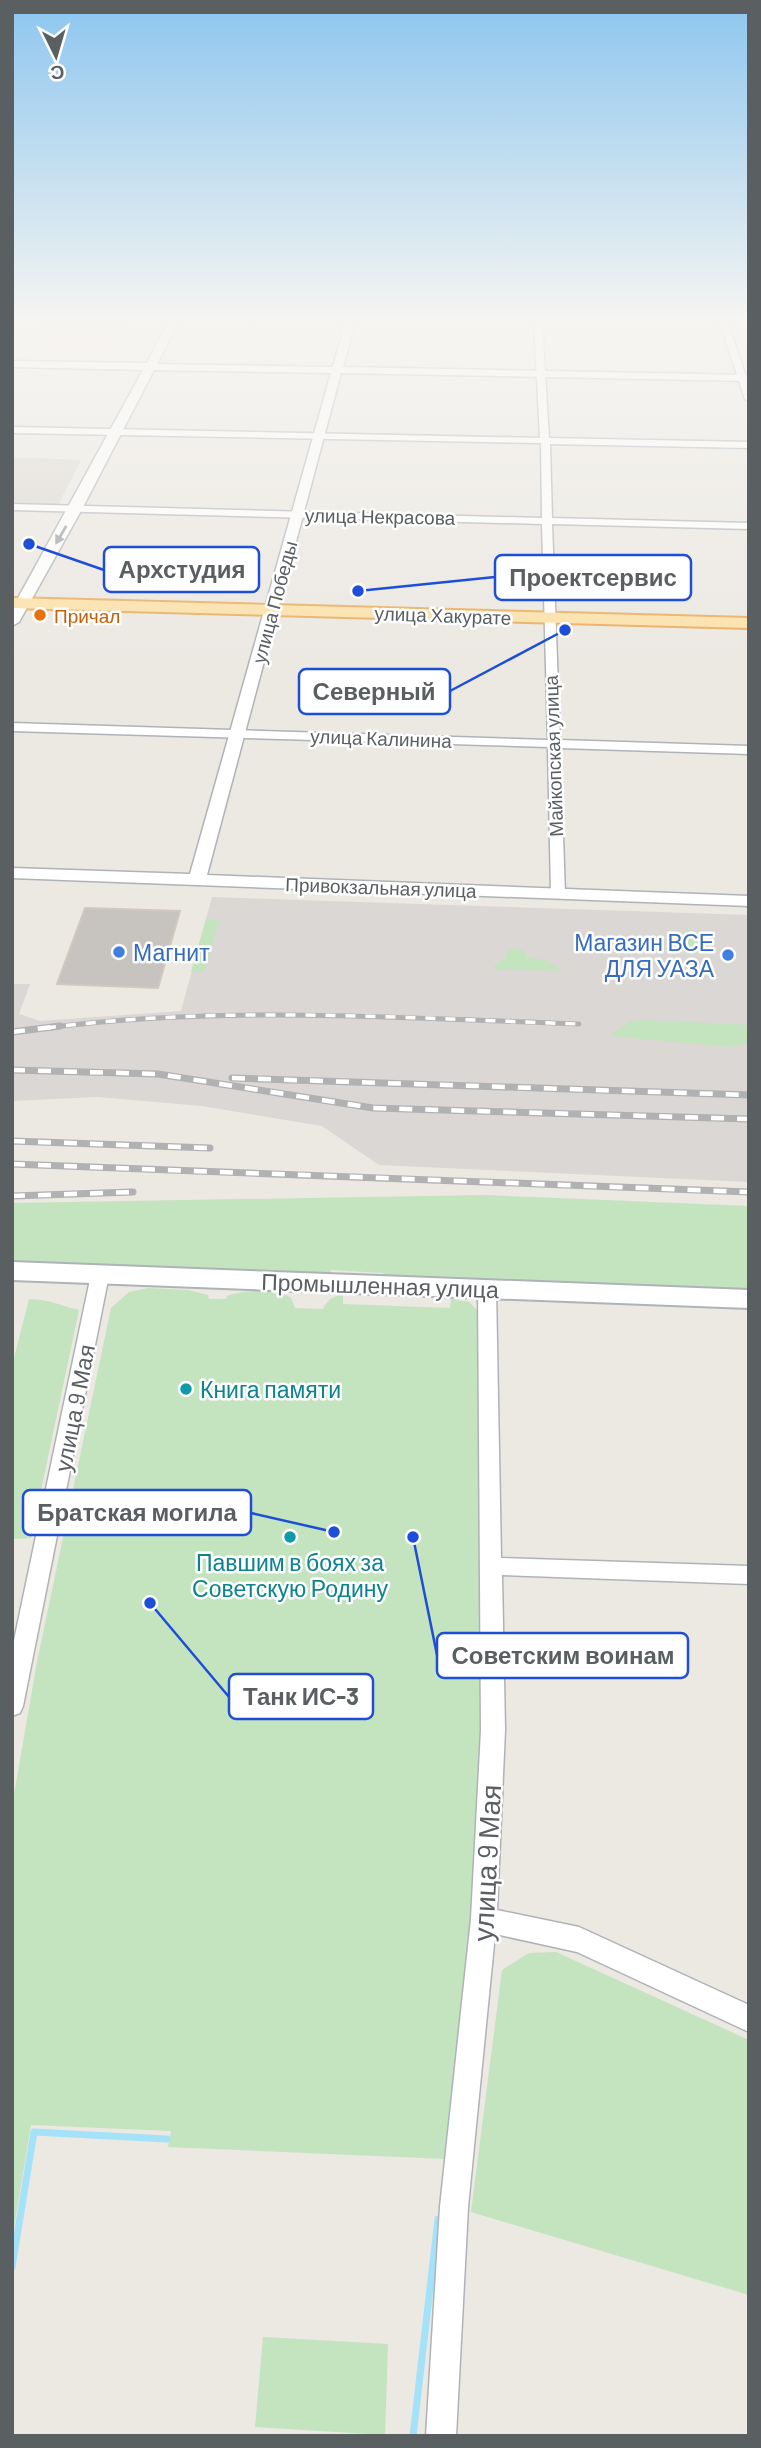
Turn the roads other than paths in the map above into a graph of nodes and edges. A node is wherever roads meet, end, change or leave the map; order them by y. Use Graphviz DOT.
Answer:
graph roads {
  1 [pos="114,437"];
  2 [pos="319,437"];
  3 [pos="389,437"];
  4 [pos="545,440"];
  5 [pos="749,445"];
  6 [pos="12,507"];
  7 [pos="76,509"];
  8 [pos="299,514"];
  9 [pos="547,521"];
  10 [pos="749,526"];
  11 [pos="17,603"];
  12 [pos="272,610"];
  13 [pos="548,618"];
  14 [pos="12,622"];
  15 [pos="749,624"];
  16 [pos="12,727"];
  17 [pos="238,733"];
  18 [pos="552,744"];
  19 [pos="749,750"];
  20 [pos="12,873"];
  21 [pos="197,880"];
  22 [pos="558,894"];
  23 [pos="749,901"];
  24 [pos="12,1271"];
  25 [pos="100,1275"];
  26 [pos="487,1289"];
  27 [pos="749,1299"];
  28 [pos="492,1566"];
  29 [pos="749,1575"];
  30 [pos="12,1706"];
  31 [pos="484,1919"];
  32 [pos="749,2019"];
  33 [pos="441,2436"];
  1 -- 7 [label="street"];
  2 -- 8 [label="street, улица Победы"];
  3 -- 4 [label="street"];
  4 -- 5 [label="street"];
  4 -- 9 [label="street, Майкопская улица"];
  6 -- 7 [label="street, улица Некрасова"];
  7 -- 8 [label="street, улица Некрасова"];
  7 -- 11 [label="street, one-way"];
  8 -- 9 [label="street, улица Некрасова"];
  8 -- 12 [label="street, улица Победы"];
  9 -- 10 [label="street, улица Некрасова"];
  9 -- 13 [label="street, Майкопская улица"];
  11 -- 12 [label="main road, улица Хакурате"];
  11 -- 14 [label="street"];
  12 -- 13 [label="main road, улица Хакурате"];
  12 -- 17 [label="street, улица Победы"];
  13 -- 15 [label="main road, улица Хакурате"];
  13 -- 18 [label="street, Майкопская улица"];
  16 -- 17 [label="street, улица Калинина"];
  17 -- 18 [label="street, улица Калинина"];
  17 -- 21 [label="street, улица Победы"];
  18 -- 19 [label="street, улица Калинина"];
  18 -- 22 [label="street, Майкопская улица"];
  20 -- 21 [label="street, Привокзальная улица"];
  21 -- 22 [label="street, Привокзальная улица"];
  22 -- 23 [label="street, Привокзальная улица"];
  24 -- 25 [label="main road, Промышленная улица"];
  25 -- 26 [label="main road, Промышленная улица"];
  25 -- 30 [label="street, улица 9 Мая"];
  26 -- 27 [label="main road, Промышленная улица"];
  26 -- 28 [label="street, улица 9 Мая"];
  28 -- 29 [label="street"];
  28 -- 31 [label="street, улица 9 Мая"];
  31 -- 32 [label="street"];
  31 -- 33 [label="street, улица 9 Мая"];
}
